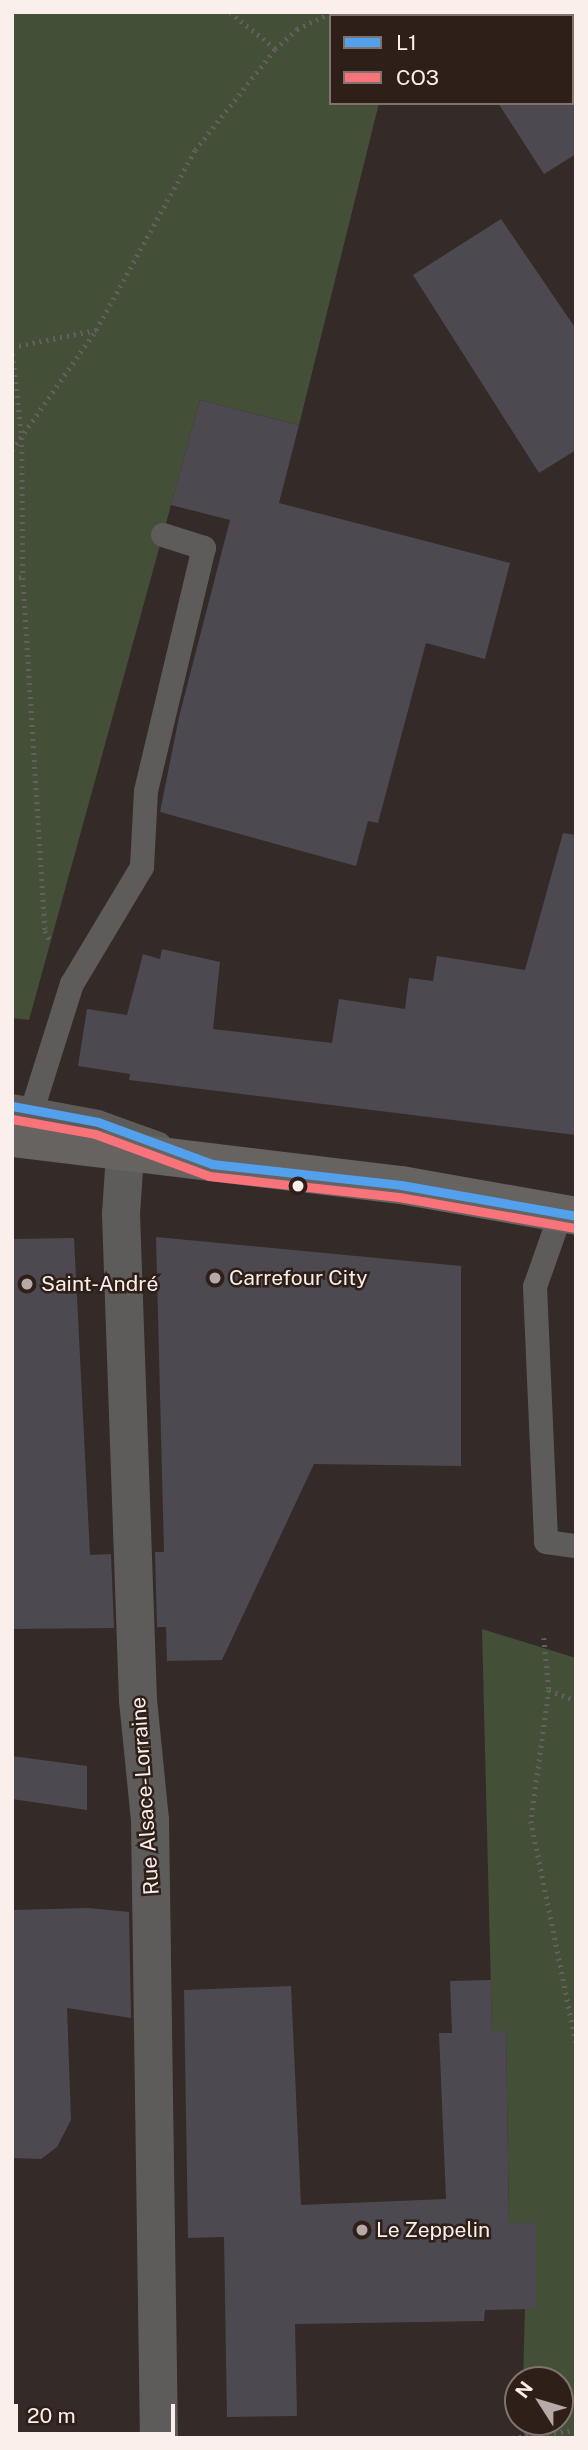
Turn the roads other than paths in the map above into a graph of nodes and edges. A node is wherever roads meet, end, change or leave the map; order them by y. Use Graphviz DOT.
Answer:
graph roads {
  1 [pos="163,535"];
  2 [pos="20,1123"];
  3 [pos="125,1154"];
  4 [pos="212,1164"];
  5 [pos="569,1215"];
  6 [pos="576,1546"];
  7 [pos="159,2438"];
  1 -- 2 [label="lane"];
  2 -- 3 [label="main road"];
  2 -- 4 [label="lane"];
  3 -- 4 [label="main road"];
  3 -- 7 [label="street, Rue Alsace-Lorraine"];
  4 -- 5 [label="main road"];
  5 -- 6 [label="lane"];
}
